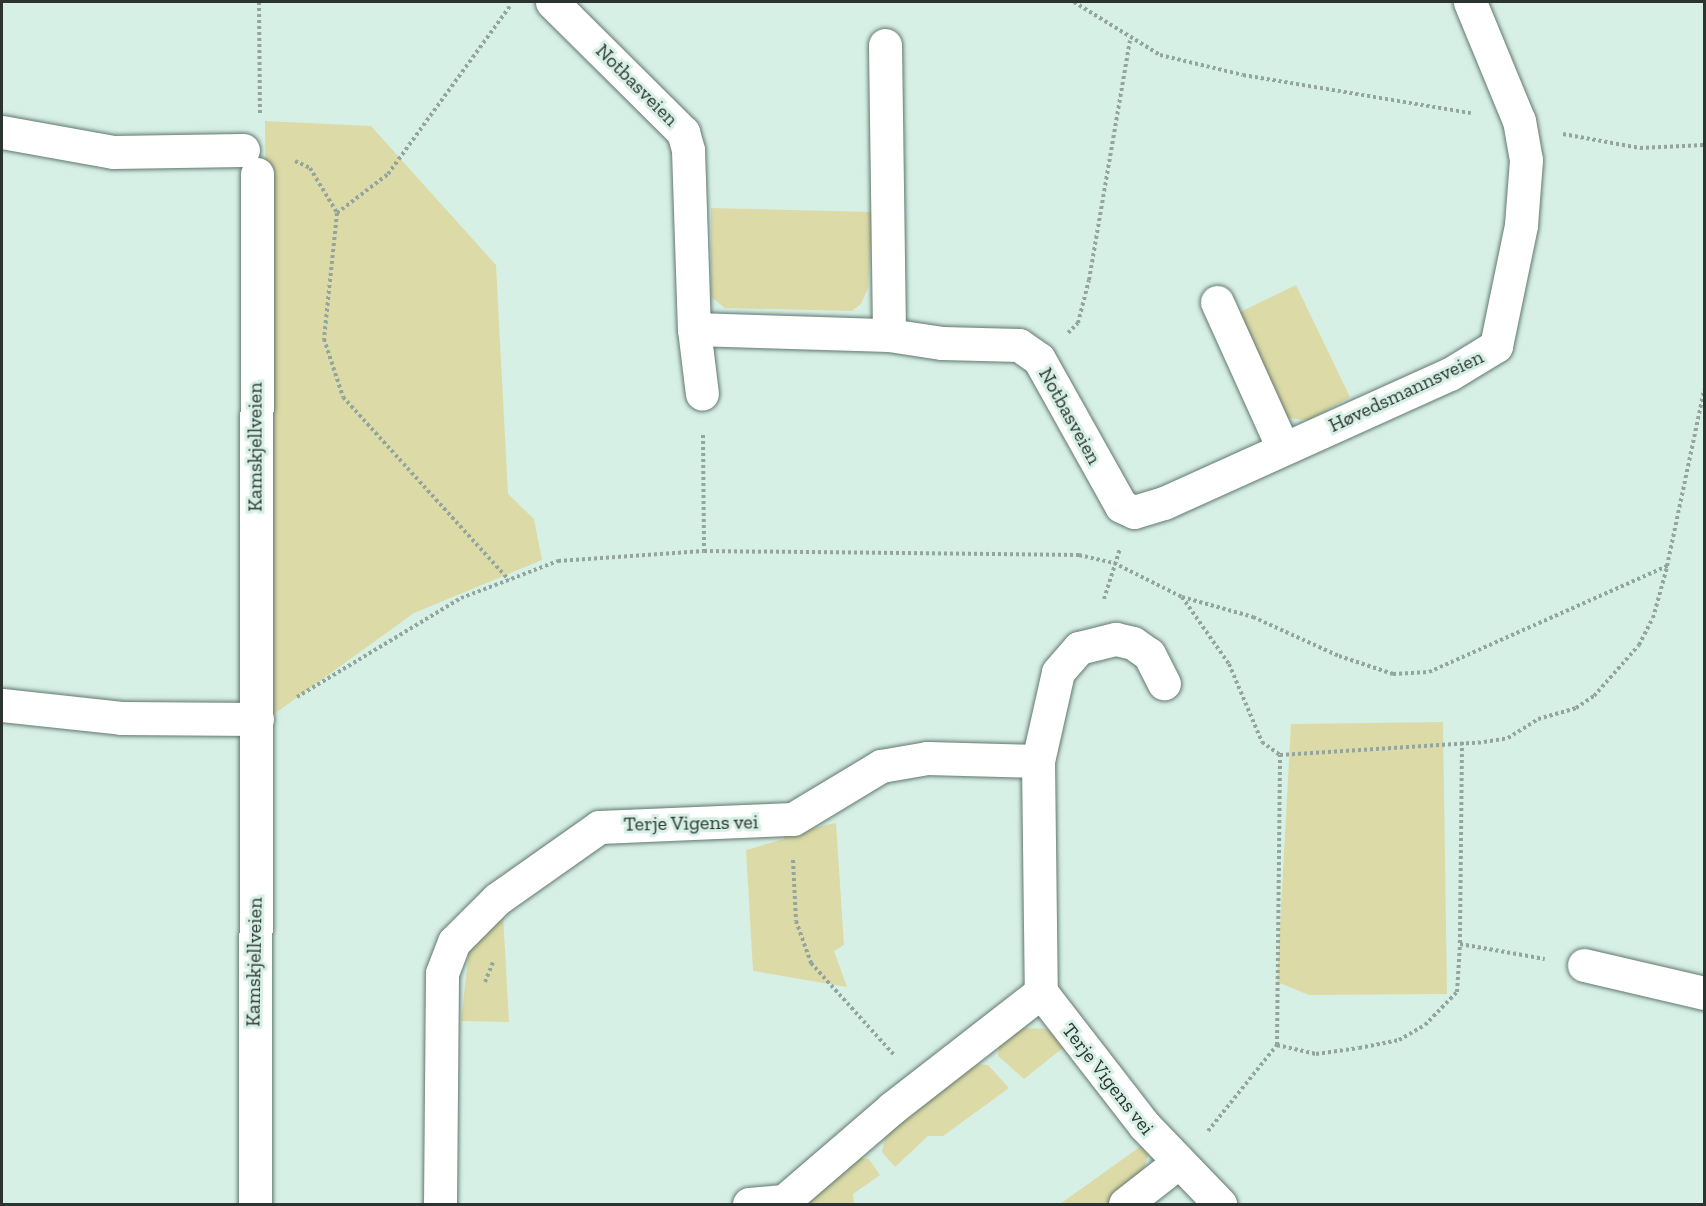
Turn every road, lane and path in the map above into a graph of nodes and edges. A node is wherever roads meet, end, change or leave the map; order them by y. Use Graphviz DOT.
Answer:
graph roads {
  1 [pos="259,2"];
  2 [pos="514,2"];
  3 [pos="552,2"];
  4 [pos="1074,2"];
  5 [pos="1470,2"];
  6 [pos="1130,40"];
  7 [pos="885,45"];
  8 [pos="1519,121"];
  9 [pos="2,132"];
  10 [pos="1704,146"];
  11 [pos="254,159"];
  12 [pos="337,213"];
  13 [pos="1217,302"];
  14 [pos="694,329"];
  15 [pos="889,335"];
  16 [pos="1039,359"];
  17 [pos="1704,390"];
  18 [pos="702,394"];
  19 [pos="1703,405"];
  20 [pos="1282,446"];
  21 [pos="1128,512"];
  22 [pos="704,551"];
  23 [pos="1667,566"];
  24 [pos="509,580"];
  25 [pos="1182,597"];
  26 [pos="1164,683"];
  27 [pos="2,705"];
  28 [pos="257,719"];
  29 [pos="1462,742"];
  30 [pos="1280,755"];
  31 [pos="1038,761"];
  32 [pos="793,819"];
  33 [pos="1460,944"];
  34 [pos="1584,965"];
  35 [pos="1041,992"];
  36 [pos="1704,993"];
  37 [pos="1277,1045"];
  38 [pos="919,1086"];
  39 [pos="1176,1164"];
  40 [pos="255,1204"];
  41 [pos="440,1204"];
  42 [pos="749,1204"];
  43 [pos="1125,1204"];
  44 [pos="1220,1204"];
  1 -- 11 [label="path"];
  2 -- 12 [label="path"];
  3 -- 14 [label="street, Notbasveien"];
  4 -- 6 [label="path"];
  5 -- 8 [label="street, Høvedsmannsveien"];
  6 -- 8 [label="path"];
  6 -- 16 [label="path"];
  7 -- 15 [label="street"];
  8 -- 10 [label="path"];
  8 -- 20 [label="street, Høvedsmannsveien"];
  9 -- 11 [label="street"];
  11 -- 12 [label="path"];
  11 -- 28 [label="street, Kamskjellveien"];
  12 -- 24 [label="path"];
  13 -- 20 [label="street"];
  14 -- 15 [label="street, Notbasveien"];
  14 -- 18 [label="street, Notbasveien"];
  15 -- 16 [label="street, Notbasveien"];
  16 -- 21 [label="street, Notbasveien"];
  17 -- 19 [label="path"];
  18 -- 22 [label="path"];
  19 -- 23 [label="path"];
  20 -- 21 [label="street, Høvedsmannsveien"];
  22 -- 24 [label="path"];
  22 -- 25 [label="path"];
  23 -- 25 [label="path"];
  23 -- 29 [label="path"];
  24 -- 28 [label="path"];
  25 -- 30 [label="path"];
  26 -- 31 [label="street"];
  27 -- 28 [label="street"];
  28 -- 40 [label="street, Kamskjellveien"];
  29 -- 30 [label="path"];
  29 -- 33 [label="path"];
  30 -- 37 [label="path"];
  31 -- 32 [label="street"];
  31 -- 35 [label="street"];
  32 -- 38 [label="path"];
  32 -- 41 [label="street, Terje Vigens vei"];
  33 -- 34 [label="path"];
  33 -- 37 [label="path"];
  34 -- 36 [label="street"];
  35 -- 38 [label="street"];
  35 -- 39 [label="street, Terje Vigens vei"];
  37 -- 39 [label="path"];
  38 -- 42 [label="street"];
  39 -- 43 [label="street"];
  39 -- 44 [label="street, Terje Vigens vei"];
}
